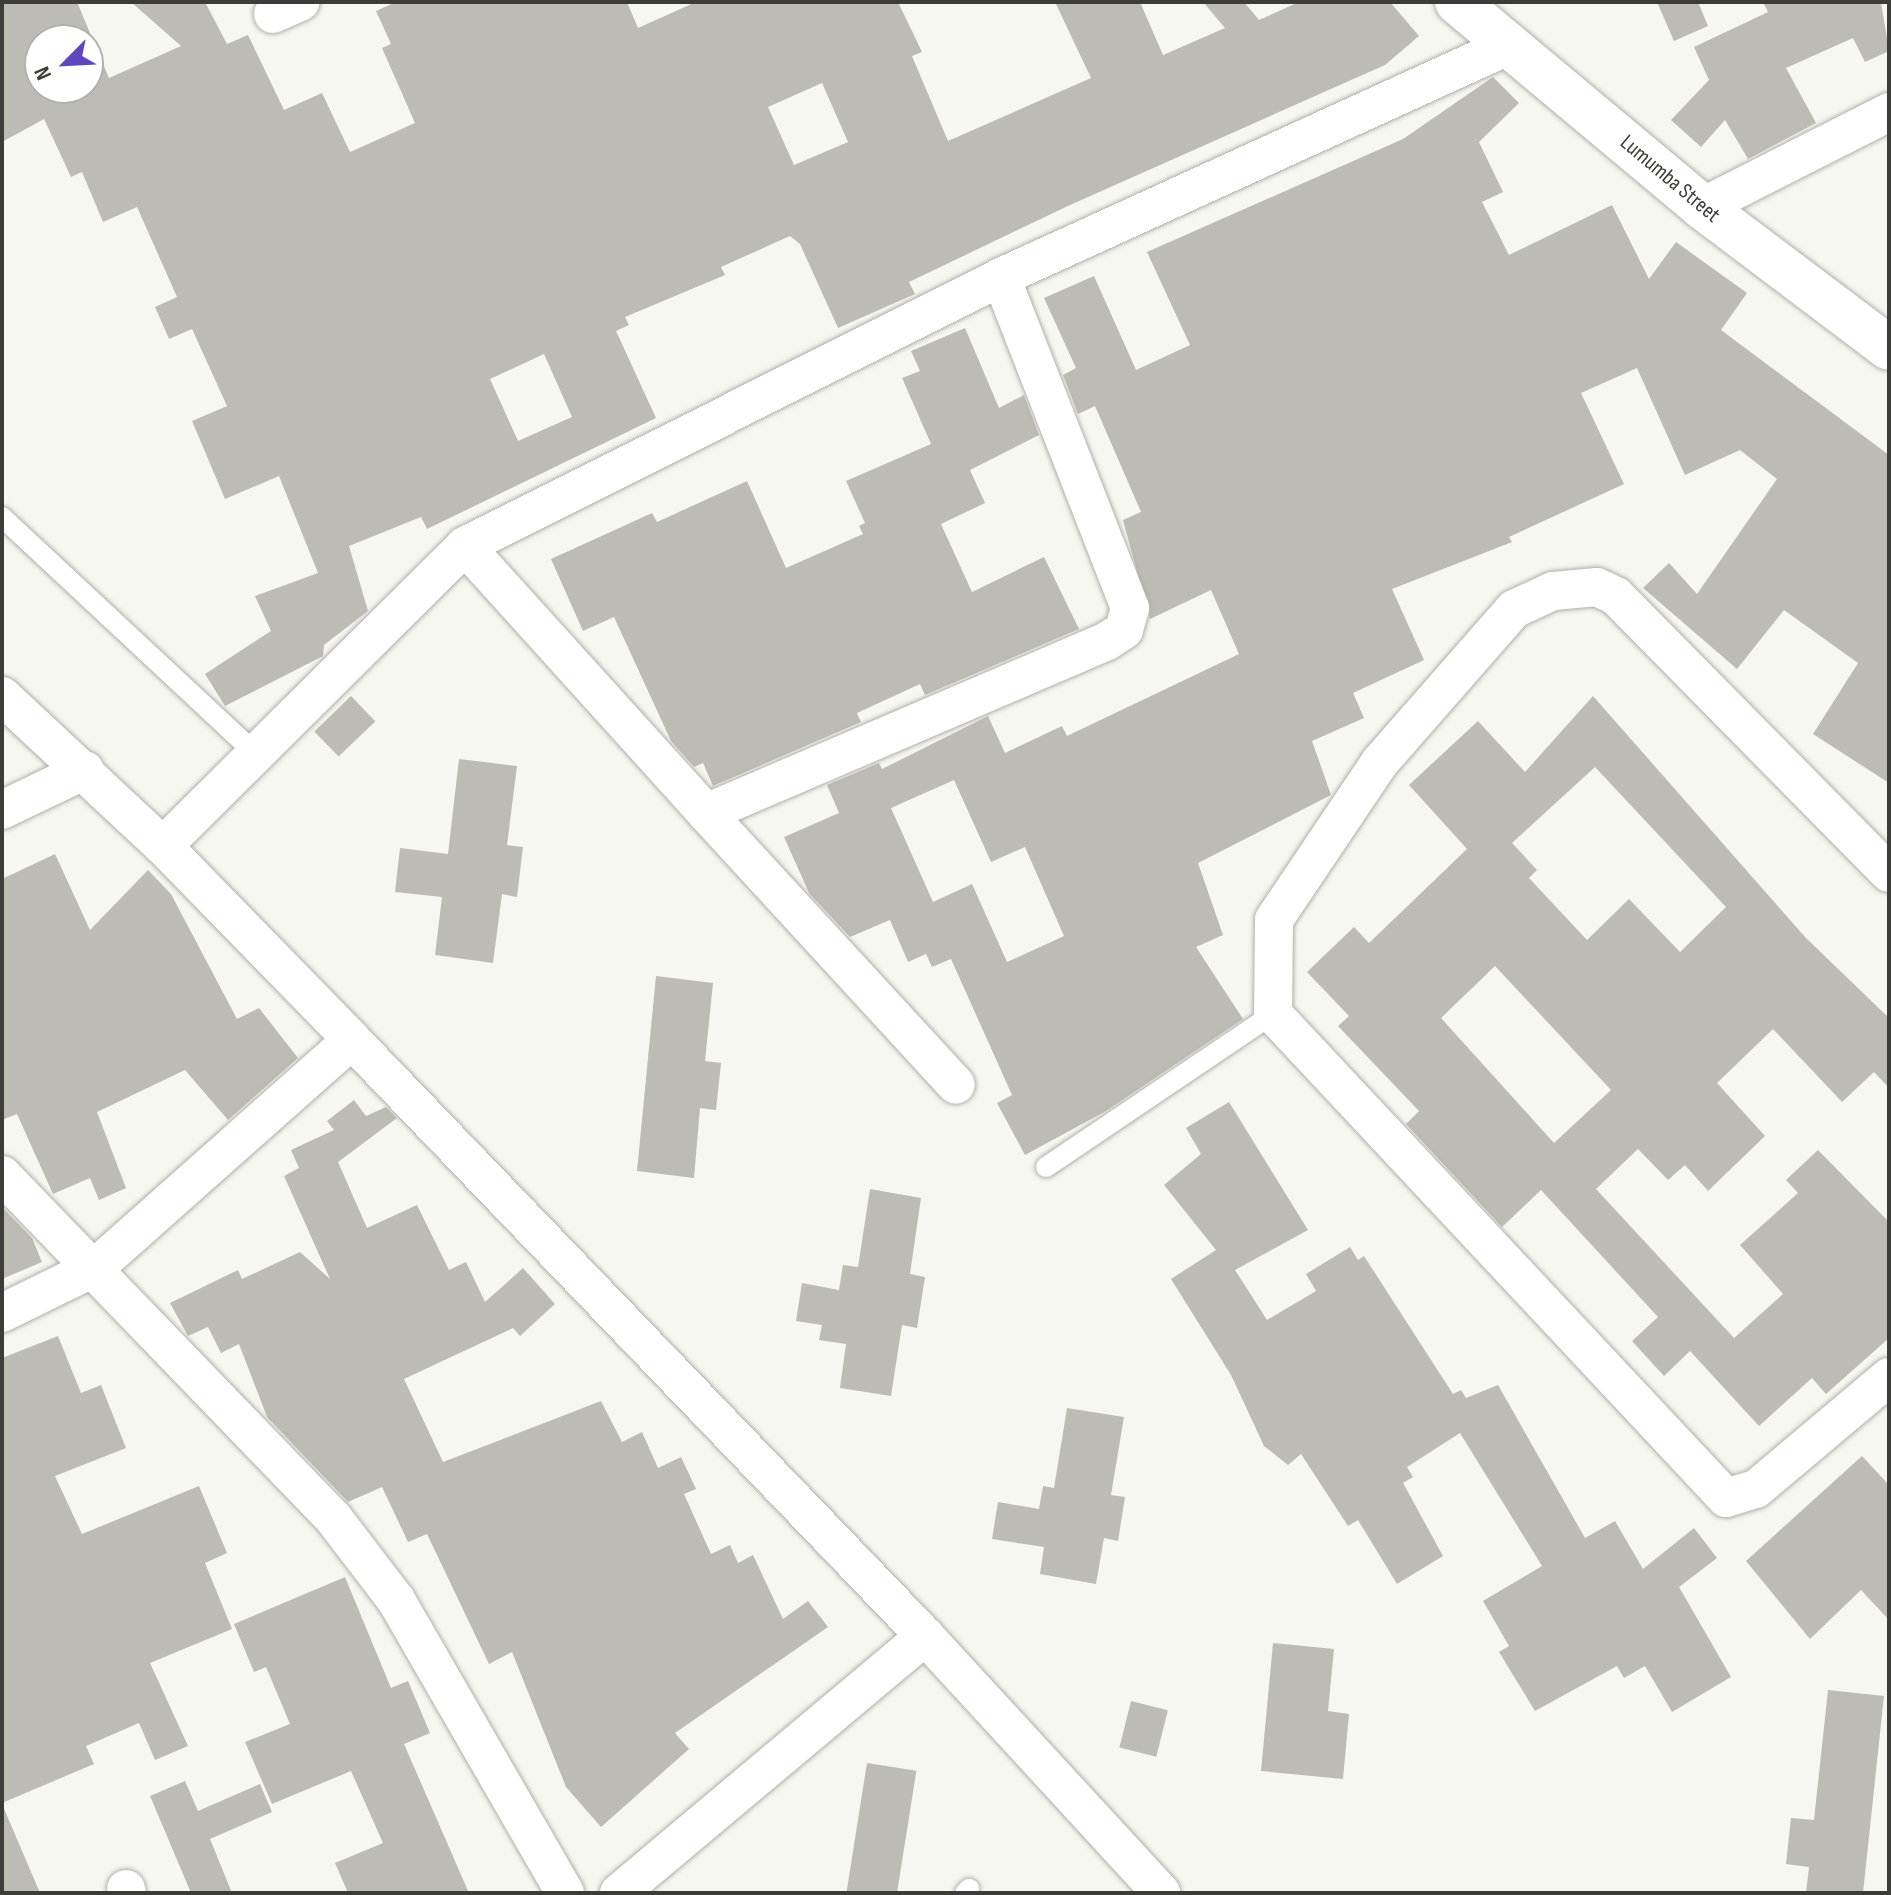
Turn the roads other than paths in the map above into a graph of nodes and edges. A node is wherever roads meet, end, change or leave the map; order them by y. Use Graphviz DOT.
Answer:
graph roads {
  1 [pos="1457,2"];
  2 [pos="1510,45"];
  3 [pos="1889,112"];
  4 [pos="1702,207"];
  5 [pos="1001,277"];
  6 [pos="1889,348"];
  7 [pos="2,517"];
  8 [pos="465,546"];
  9 [pos="2,696"];
  10 [pos="259,757"];
  11 [pos="85,770"];
  12 [pos="2,810"];
  13 [pos="706,813"];
  14 [pos="163,846"];
  15 [pos="1889,873"];
  16 [pos="1273,1014"];
  17 [pos="352,1040"];
  18 [pos="956,1085"];
  19 [pos="1046,1167"];
  20 [pos="2,1175"];
  21 [pos="96,1267"];
  22 [pos="2,1313"];
  23 [pos="1889,1377"];
  24 [pos="925,1636"];
  25 [pos="565,1893"];
  26 [pos="619,1893"];
  27 [pos="1161,1893"];
  1 -- 2 [label="main road, Lumumba Street"];
  2 -- 4 [label="main road, Lumumba Street"];
  2 -- 5 [label="street"];
  3 -- 4 [label="street"];
  4 -- 6 [label="main road, Lumumba Street"];
  5 -- 8 [label="street"];
  5 -- 13 [label="street"];
  7 -- 10 [label="lane"];
  8 -- 10 [label="street"];
  8 -- 13 [label="street"];
  9 -- 11 [label="street"];
  10 -- 14 [label="street"];
  11 -- 12 [label="street"];
  11 -- 14 [label="street"];
  13 -- 18 [label="street"];
  14 -- 17 [label="street"];
  15 -- 16 [label="street"];
  16 -- 19 [label="lane"];
  16 -- 23 [label="street"];
  17 -- 21 [label="street"];
  17 -- 24 [label="street"];
  20 -- 21 [label="street"];
  21 -- 22 [label="street"];
  21 -- 25 [label="street"];
  24 -- 26 [label="street"];
  24 -- 27 [label="street"];
}
